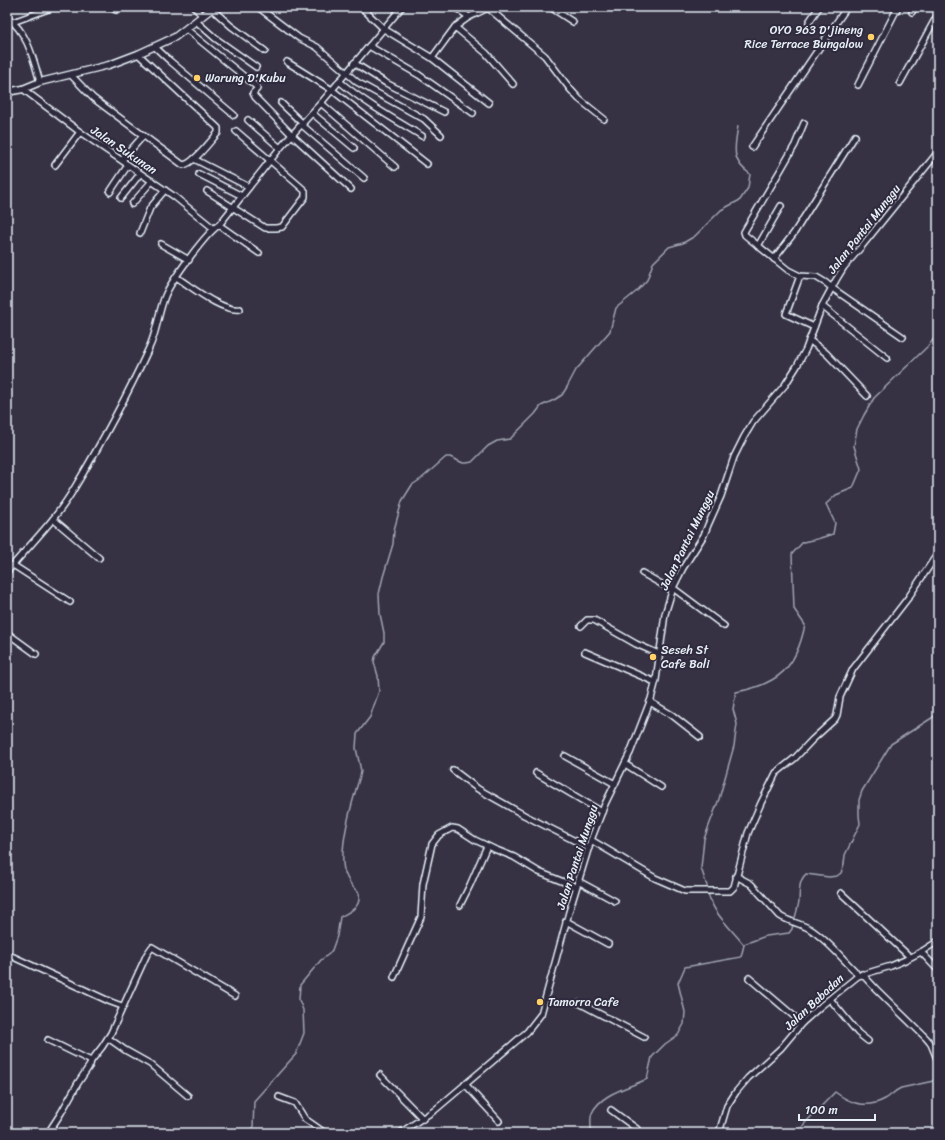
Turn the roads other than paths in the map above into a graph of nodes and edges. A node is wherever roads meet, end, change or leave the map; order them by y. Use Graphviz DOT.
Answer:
graph roads {
  1 [pos="10,7"];
  2 [pos="109,7"];
  3 [pos="194,7"];
  4 [pos="258,7"];
  5 [pos="361,7"];
  6 [pos="402,7"];
  7 [pos="455,7"];
  8 [pos="488,7"];
  9 [pos="550,7"];
  10 [pos="819,7"];
  11 [pos="847,7"];
  12 [pos="898,7"];
  13 [pos="51,8"];
  14 [pos="213,8"];
  15 [pos="7,9"];
  16 [pos="116,10"];
  17 [pos="938,14"];
  18 [pos="203,16"];
  19 [pos="7,17"];
  20 [pos="469,17"];
  21 [pos="196,21"];
  22 [pos="13,22"];
  23 [pos="573,22"];
  24 [pos="809,22"];
  25 [pos="455,27"];
  26 [pos="186,29"];
  27 [pos="384,29"];
  28 [pos="369,46"];
  29 [pos="155,47"];
  30 [pos="265,50"];
  31 [pos="138,54"];
  32 [pos="432,58"];
  33 [pos="287,62"];
  34 [pos="354,63"];
  35 [pos="256,67"];
  36 [pos="346,73"];
  37 [pos="71,75"];
  38 [pos="340,81"];
  39 [pos="40,82"];
  40 [pos="900,83"];
  41 [pos="513,84"];
  42 [pos="858,85"];
  43 [pos="23,89"];
  44 [pos="332,90"];
  45 [pos="7,92"];
  46 [pos="281,103"];
  47 [pos="322,103"];
  48 [pos="489,103"];
  49 [pos="444,112"];
  50 [pos="473,113"];
  51 [pos="312,114"];
  52 [pos="234,115"];
  53 [pos="604,118"];
  54 [pos="248,120"];
  55 [pos="804,123"];
  56 [pos="302,125"];
  57 [pos="236,131"];
  58 [pos="80,132"];
  59 [pos="441,135"];
  60 [pos="143,136"];
  61 [pos="293,136"];
  62 [pos="422,136"];
  63 [pos="855,136"];
  64 [pos="752,147"];
  65 [pos="280,148"];
  66 [pos="354,148"];
  67 [pos="938,152"];
  68 [pos="194,159"];
  69 [pos="122,160"];
  70 [pos="270,161"];
  71 [pos="427,164"];
  72 [pos="55,165"];
  73 [pos="128,165"];
  74 [pos="395,167"];
  75 [pos="140,174"];
  76 [pos="199,174"];
  77 [pos="364,178"];
  78 [pos="152,181"];
  79 [pos="249,187"];
  80 [pos="351,189"];
  81 [pos="164,190"];
  82 [pos="207,191"];
  83 [pos="110,192"];
  84 [pos="242,196"];
  85 [pos="121,198"];
  86 [pos="132,204"];
  87 [pos="781,206"];
  88 [pos="232,207"];
  89 [pos="219,225"];
  90 [pos="213,228"];
  91 [pos="140,233"];
  92 [pos="161,244"];
  93 [pos="758,246"];
  94 [pos="259,253"];
  95 [pos="774,259"];
  96 [pos="189,260"];
  97 [pos="800,276"];
  98 [pos="176,277"];
  99 [pos="832,288"];
  100 [pos="822,306"];
  101 [pos="240,309"];
  102 [pos="814,328"];
  103 [pos="903,337"];
  104 [pos="809,340"];
  105 [pos="887,358"];
  106 [pos="868,396"];
  107 [pos="53,519"];
  108 [pos="938,553"];
  109 [pos="99,558"];
  110 [pos="13,565"];
  111 [pos="7,572"];
  112 [pos="642,573"];
  113 [pos="673,589"];
  114 [pos="70,602"];
  115 [pos="582,626"];
  116 [pos="724,626"];
  117 [pos="7,633"];
  118 [pos="585,652"];
  119 [pos="36,654"];
  120 [pos="659,654"];
  121 [pos="655,682"];
  122 [pos="650,702"];
  123 [pos="700,737"];
  124 [pos="565,756"];
  125 [pos="625,764"];
  126 [pos="453,770"];
  127 [pos="536,773"];
  128 [pos="615,784"];
  129 [pos="661,787"];
  130 [pos="602,812"];
  131 [pos="591,840"];
  132 [pos="487,846"];
  133 [pos="588,848"];
  134 [pos="736,876"];
  135 [pos="578,881"];
  136 [pos="576,887"];
  137 [pos="841,893"];
  138 [pos="615,901"];
  139 [pos="460,905"];
  140 [pos="566,922"];
  141 [pos="938,940"];
  142 [pos="608,944"];
  143 [pos="921,952"];
  144 [pos="7,954"];
  145 [pos="910,957"];
  146 [pos="938,970"];
  147 [pos="860,975"];
  148 [pos="394,977"];
  149 [pos="749,978"];
  150 [pos="235,996"];
  151 [pos="830,999"];
  152 [pos="579,1003"];
  153 [pos="122,1006"];
  154 [pos="802,1023"];
  155 [pos="644,1037"];
  156 [pos="108,1038"];
  157 [pos="48,1040"];
  158 [pos="868,1041"];
  159 [pos="91,1060"];
  160 [pos="938,1061"];
  161 [pos="380,1075"];
  162 [pos="465,1084"];
  163 [pos="188,1096"];
  164 [pos="279,1097"];
  165 [pos="611,1110"];
  166 [pos="423,1119"];
  167 [pos="499,1122"];
  168 [pos="7,1130"];
  169 [pos="11,1133"];
  170 [pos="48,1133"];
  171 [pos="325,1133"];
  172 [pos="400,1133"];
  173 [pos="638,1133"];
  174 [pos="719,1133"];
  1 -- 15 [label="street"];
  2 -- 16 [label="street"];
  3 -- 18 [label="street"];
  4 -- 36 [label="street"];
  5 -- 27 [label="street"];
  6 -- 27 [label="street"];
  7 -- 20 [label="street"];
  8 -- 20 [label="street"];
  8 -- 53 [label="street"];
  9 -- 23 [label="street"];
  10 -- 24 [label="street"];
  11 -- 64 [label="street"];
  12 -- 42 [label="street"];
  13 -- 22 [label="street"];
  14 -- 18 [label="street"];
  14 -- 30 [label="street"];
  17 -- 40 [label="street"];
  18 -- 21 [label="street"];
  19 -- 22 [label="street"];
  20 -- 25 [label="street"];
  21 -- 26 [label="street"];
  21 -- 35 [label="street"];
  22 -- 39 [label="street"];
  25 -- 32 [label="street"];
  25 -- 41 [label="street"];
  26 -- 29 [label="street"];
  26 -- 61 [label="street"];
  27 -- 28 [label="street"];
  27 -- 32 [label="street"];
  28 -- 34 [label="street"];
  28 -- 50 [label="street"];
  29 -- 31 [label="street"];
  29 -- 52 [label="street"];
  31 -- 37 [label="street"];
  31 -- 68 [label="street"];
  32 -- 48 [label="street"];
  33 -- 44 [label="street"];
  34 -- 36 [label="street"];
  34 -- 49 [label="street"];
  36 -- 38 [label="street"];
  36 -- 59 [label="street"];
  37 -- 39 [label="street"];
  37 -- 60 [label="street"];
  38 -- 44 [label="street"];
  38 -- 62 [label="street"];
  39 -- 43 [label="street"];
  43 -- 45 [label="street"];
  43 -- 58 [label="street, Jalan Sukunan"];
  44 -- 47 [label="street"];
  44 -- 71 [label="street"];
  46 -- 56 [label="street"];
  47 -- 51 [label="street"];
  47 -- 74 [label="street"];
  51 -- 56 [label="street"];
  51 -- 66 [label="street"];
  54 -- 65 [label="street"];
  55 -- 93 [label="street"];
  56 -- 61 [label="street"];
  56 -- 77 [label="street"];
  57 -- 70 [label="street"];
  58 -- 69 [label="street, Jalan Sukunan"];
  58 -- 72 [label="street"];
  60 -- 68 [label="street"];
  60 -- 69 [label="street"];
  61 -- 65 [label="street"];
  61 -- 80 [label="street"];
  63 -- 95 [label="street"];
  65 -- 70 [label="street"];
  67 -- 99 [label="street, Jalan Pantai Munggu"];
  68 -- 79 [label="street"];
  69 -- 73 [label="street, Jalan Sukunan"];
  70 -- 79 [label="street"];
  70 -- 88 [label="street"];
  73 -- 75 [label="street, Jalan Sukunan"];
  73 -- 83 [label="street"];
  75 -- 78 [label="street, Jalan Sukunan"];
  75 -- 85 [label="street"];
  76 -- 84 [label="street"];
  78 -- 81 [label="street, Jalan Sukunan"];
  78 -- 86 [label="street"];
  79 -- 84 [label="street"];
  81 -- 90 [label="street, Jalan Sukunan"];
  81 -- 91 [label="street"];
  82 -- 88 [label="street"];
  84 -- 88 [label="street"];
  87 -- 93 [label="street"];
  88 -- 89 [label="street"];
  89 -- 90 [label="street"];
  89 -- 94 [label="street"];
  90 -- 96 [label="street"];
  92 -- 96 [label="street"];
  93 -- 95 [label="street"];
  95 -- 97 [label="street"];
  96 -- 98 [label="street"];
  97 -- 99 [label="street"];
  97 -- 102 [label="street"];
  98 -- 101 [label="street"];
  98 -- 107 [label="street"];
  99 -- 100 [label="street, Jalan Pantai Munggu"];
  99 -- 103 [label="street"];
  100 -- 102 [label="street, Jalan Pantai Munggu"];
  100 -- 105 [label="street"];
  102 -- 104 [label="street, Jalan Pantai Munggu"];
  104 -- 106 [label="street"];
  104 -- 113 [label="street, Jalan Pantai Munggu"];
  107 -- 109 [label="street"];
  107 -- 110 [label="street"];
  108 -- 134 [label="street"];
  110 -- 111 [label="street"];
  110 -- 114 [label="street"];
  112 -- 113 [label="street"];
  113 -- 116 [label="street"];
  113 -- 120 [label="street, Jalan Pantai Munggu"];
  115 -- 120 [label="street"];
  117 -- 119 [label="street"];
  118 -- 121 [label="street"];
  120 -- 121 [label="street, Jalan Pantai Munggu"];
  121 -- 122 [label="street, Jalan Pantai Munggu"];
  122 -- 123 [label="street"];
  122 -- 125 [label="street, Jalan Pantai Munggu"];
  124 -- 128 [label="street"];
  125 -- 128 [label="street, Jalan Pantai Munggu"];
  125 -- 129 [label="street"];
  126 -- 133 [label="street"];
  127 -- 130 [label="street"];
  128 -- 130 [label="street, Jalan Pantai Munggu"];
  130 -- 131 [label="street, Jalan Pantai Munggu"];
  131 -- 133 [label="street, Jalan Pantai Munggu"];
  131 -- 134 [label="street"];
  132 -- 136 [label="street"];
  132 -- 139 [label="street"];
  132 -- 148 [label="street"];
  133 -- 135 [label="street, Jalan Pantai Munggu"];
  134 -- 147 [label="street"];
  135 -- 136 [label="street, Jalan Pantai Munggu"];
  135 -- 138 [label="street"];
  136 -- 140 [label="street, Jalan Pantai Munggu"];
  137 -- 145 [label="street"];
  140 -- 142 [label="street"];
  140 -- 162 [label="street, Jalan Pantai Munggu"];
  141 -- 143 [label="street, Jalan Babadan"];
  143 -- 145 [label="street, Jalan Babadan"];
  143 -- 146 [label="street"];
  144 -- 153 [label="street"];
  145 -- 147 [label="street, Jalan Babadan"];
  147 -- 151 [label="street, Jalan Babadan"];
  147 -- 160 [label="street"];
  149 -- 154 [label="street"];
  150 -- 153 [label="street"];
  151 -- 154 [label="street, Jalan Babadan"];
  151 -- 158 [label="street"];
  152 -- 155 [label="street"];
  153 -- 156 [label="street"];
  154 -- 174 [label="street, Jalan Babadan"];
  156 -- 159 [label="street"];
  156 -- 163 [label="street"];
  157 -- 159 [label="street"];
  159 -- 170 [label="street"];
  161 -- 166 [label="street"];
  162 -- 166 [label="street, Jalan Pantai Munggu"];
  162 -- 167 [label="street"];
  164 -- 171 [label="street"];
  165 -- 173 [label="street"];
  166 -- 172 [label="street, Jalan Pantai Munggu"];
  168 -- 169 [label="street"];
}
